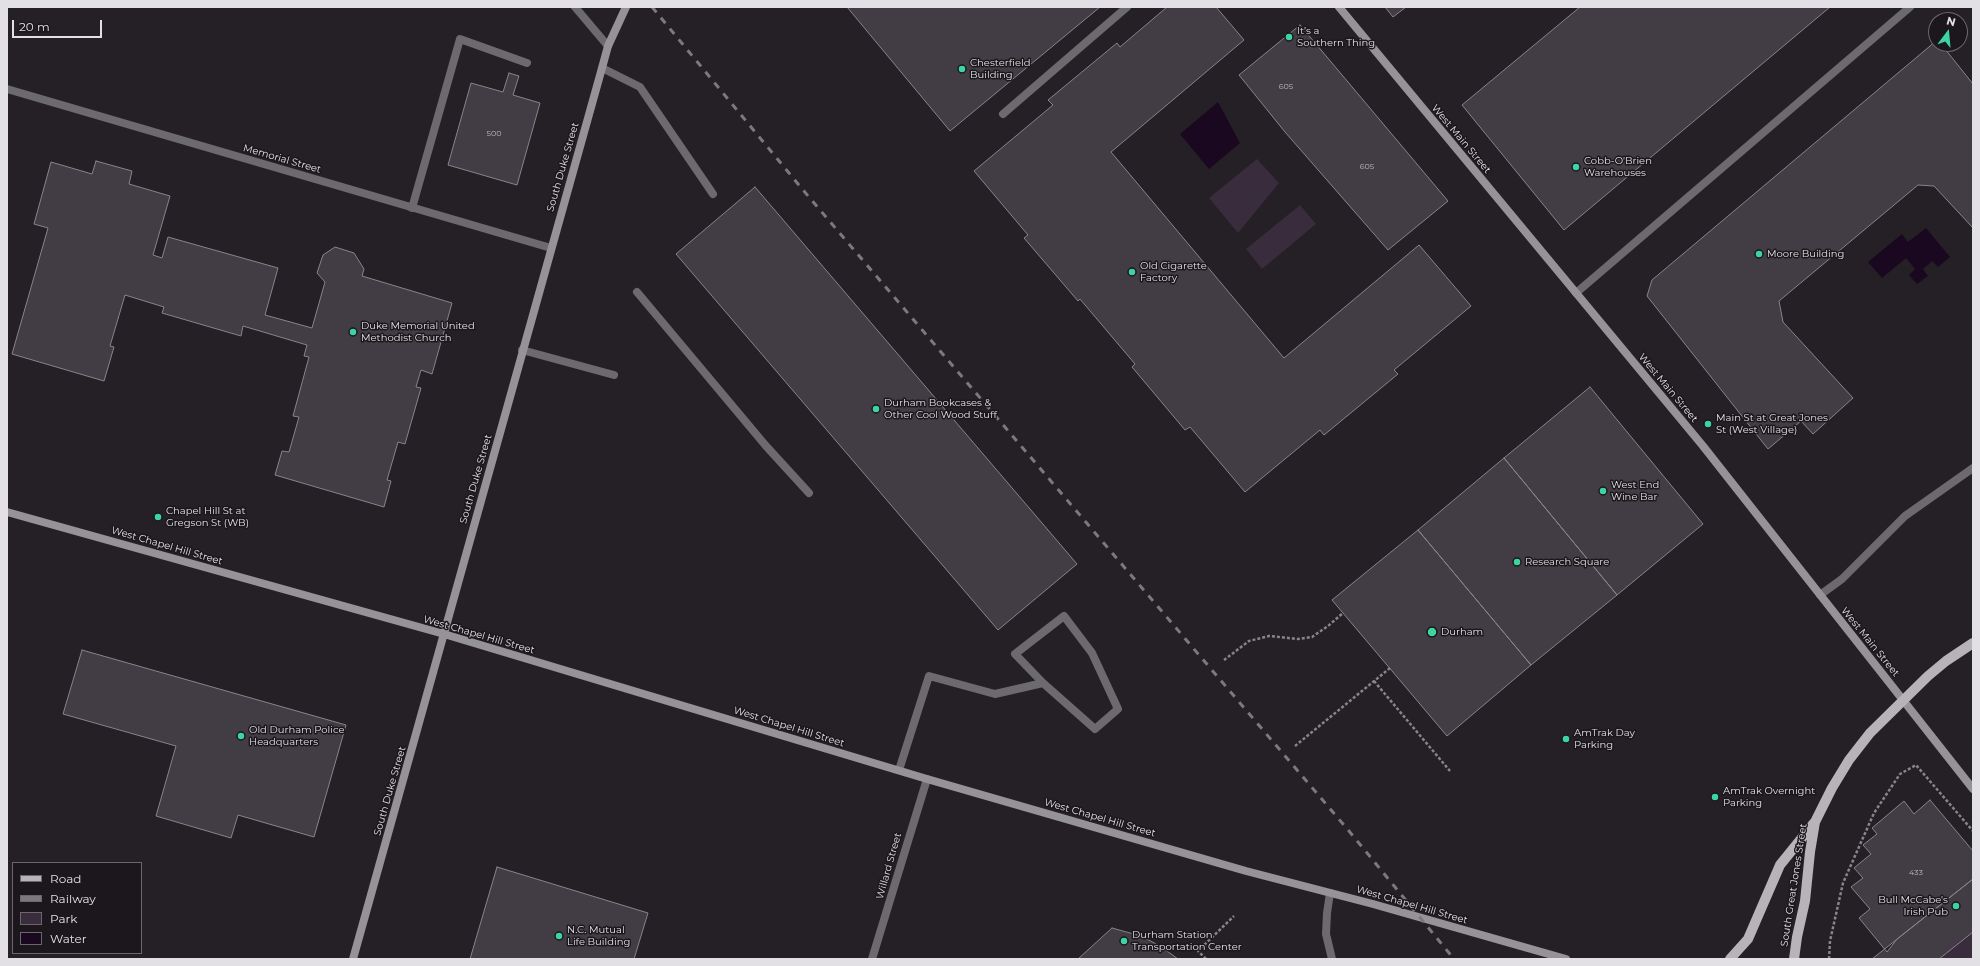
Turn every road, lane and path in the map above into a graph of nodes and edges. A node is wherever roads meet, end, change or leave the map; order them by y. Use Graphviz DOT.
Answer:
graph roads {
  1 [pos="575,7"];
  2 [pos="626,7"];
  3 [pos="1127,7"];
  4 [pos="1339,7"];
  5 [pos="1910,7"];
  6 [pos="608,46"];
  7 [pos="526,63"];
  8 [pos="602,68"];
  9 [pos="7,89"];
  10 [pos="1003,114"];
  11 [pos="713,194"];
  12 [pos="412,208"];
  13 [pos="551,248"];
  14 [pos="637,292"];
  15 [pos="1576,293"];
  16 [pos="522,350"];
  17 [pos="614,376"];
  18 [pos="1973,468"];
  19 [pos="809,493"];
  20 [pos="7,512"];
  21 [pos="1820,595"];
  22 [pos="1343,613"];
  23 [pos="444,634"];
  24 [pos="1973,643"];
  25 [pos="1224,660"];
  26 [pos="1390,668"];
  27 [pos="1374,681"];
  28 [pos="1043,683"];
  29 [pos="1903,699"];
  30 [pos="1295,746"];
  31 [pos="899,770"];
  32 [pos="1450,771"];
  33 [pos="927,779"];
  34 [pos="1973,789"];
  35 [pos="1815,822"];
  36 [pos="1973,831"];
  37 [pos="1330,893"];
  38 [pos="1234,916"];
  39 [pos="353,959"];
  40 [pos="872,959"];
  41 [pos="1206,959"];
  42 [pos="1332,959"];
  43 [pos="1566,959"];
  44 [pos="1730,959"];
  45 [pos="1794,959"];
  46 [pos="1830,959"];
  1 -- 6 [label="street"];
  2 -- 6 [label="main road, South Duke Street"];
  3 -- 10 [label="street"];
  4 -- 15 [label="main road, West Main Street"];
  5 -- 15 [label="street"];
  6 -- 8 [label="main road, South Duke Street"];
  7 -- 12 [label="street"];
  8 -- 11 [label="street"];
  8 -- 13 [label="main road, South Duke Street"];
  9 -- 12 [label="street, Memorial Street"];
  12 -- 13 [label="street, Memorial Street"];
  13 -- 16 [label="main road, South Duke Street"];
  14 -- 19 [label="street"];
  15 -- 21 [label="main road, West Main Street"];
  16 -- 17 [label="street"];
  16 -- 23 [label="main road, South Duke Street"];
  18 -- 21 [label="street"];
  20 -- 23 [label="main road, West Chapel Hill Street"];
  21 -- 29 [label="main road, West Main Street"];
  22 -- 25 [label="path"];
  23 -- 31 [label="main road, West Chapel Hill Street"];
  23 -- 39 [label="main road, South Duke Street"];
  24 -- 29 [label="main road, South Great Jones Street"];
  26 -- 27 [label="path"];
  27 -- 30 [label="path"];
  27 -- 32 [label="path"];
  28 -- 28 [label="street"];
  28 -- 31 [label="street"];
  29 -- 34 [label="main road, West Main Street"];
  29 -- 35 [label="main road, South Great Jones Street"];
  31 -- 33 [label="main road, West Chapel Hill Street"];
  33 -- 37 [label="main road, West Chapel Hill Street"];
  33 -- 40 [label="street, Willard Street"];
  35 -- 44 [label="main road"];
  35 -- 45 [label="main road, South Great Jones Street"];
  36 -- 46 [label="path"];
  37 -- 42 [label="street"];
  37 -- 43 [label="main road, West Chapel Hill Street"];
  38 -- 41 [label="path"];
}
